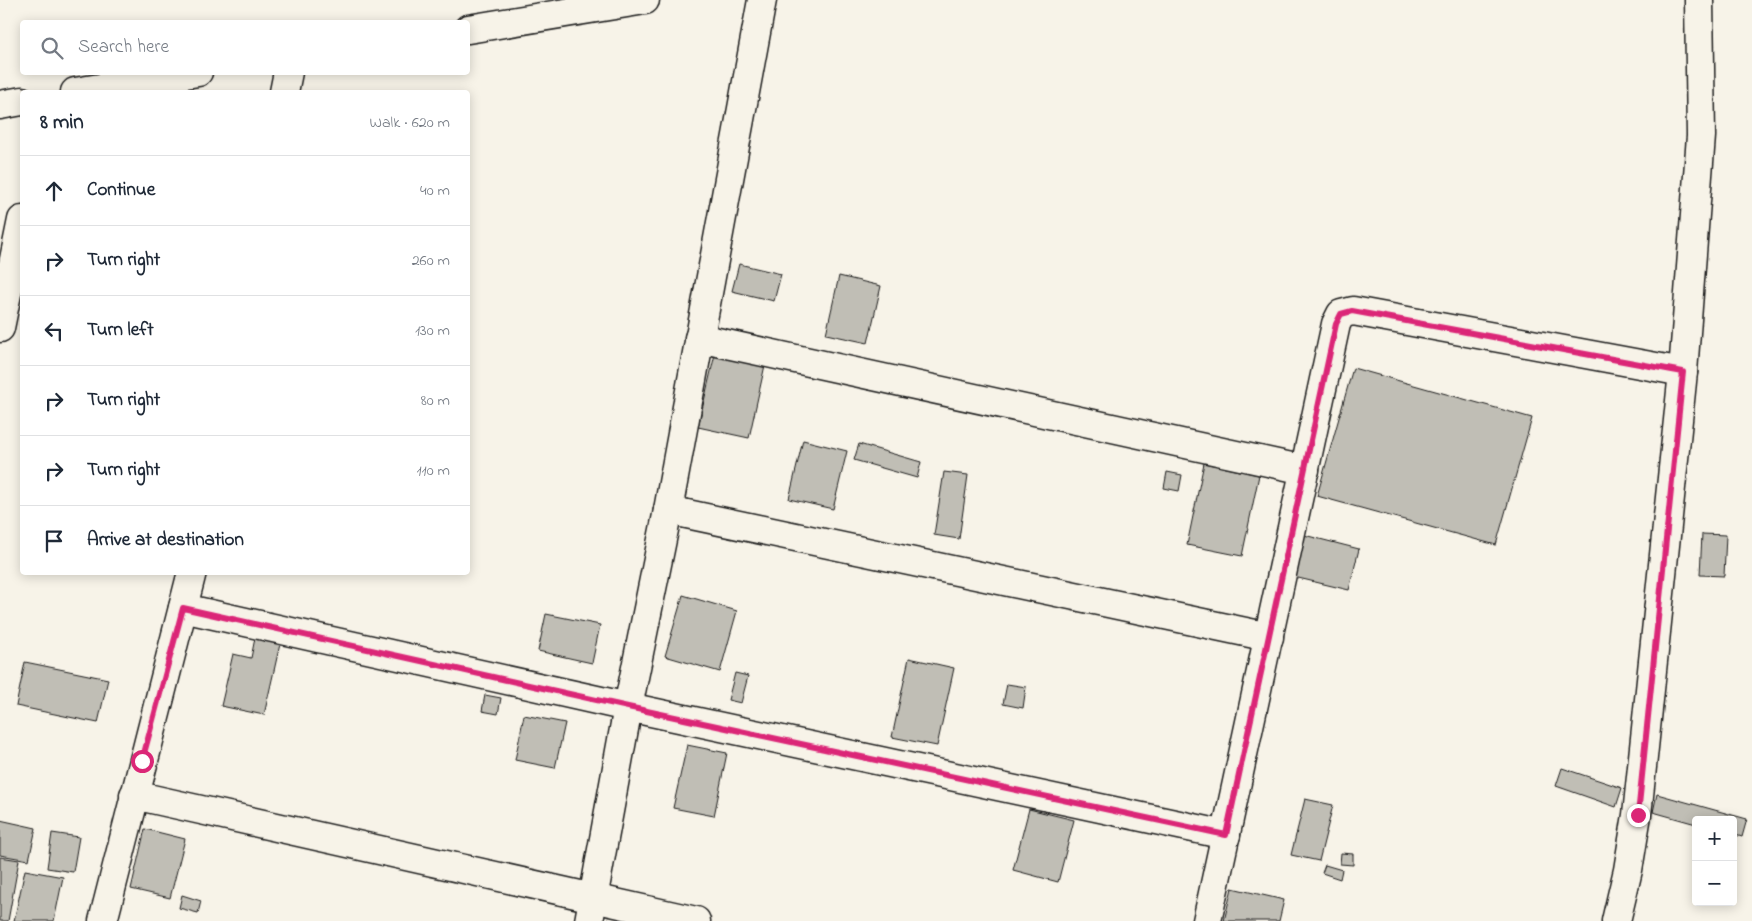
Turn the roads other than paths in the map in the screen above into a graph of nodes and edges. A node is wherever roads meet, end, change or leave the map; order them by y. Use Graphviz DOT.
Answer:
graph roads {
  1 [pos="644,0"];
  2 [pos="762,0"];
  3 [pos="1699,0"];
  4 [pos="470,29"];
  5 [pos="180,75"];
  6 [pos="287,75"];
  7 [pos="87,90"];
  8 [pos="284,90"];
  9 [pos="20,101"];
  10 [pos="0,105"];
  11 [pos="20,230"];
  12 [pos="0,328"];
  13 [pos="699,338"];
  14 [pos="1683,372"];
  15 [pos="1305,470"];
  16 [pos="668,510"];
  17 [pos="191,575"];
  18 [pos="183,608"];
  19 [pos="1269,637"];
  20 [pos="628,707"];
  21 [pos="134,795"];
  22 [pos="1226,835"];
  23 [pos="592,910"];
  24 [pos="102,921"];
  25 [pos="696,921"];
  26 [pos="1207,921"];
  27 [pos="1616,921"];
  1 -- 4 [label="main road"];
  2 -- 13 [label="main road"];
  3 -- 14 [label="main road"];
  5 -- 7 [label="main road"];
  6 -- 8 [label="main road"];
  9 -- 10 [label="main road"];
  11 -- 12 [label="main road"];
  13 -- 15 [label="main road"];
  13 -- 16 [label="main road"];
  14 -- 15 [label="main road"];
  14 -- 27 [label="main road"];
  15 -- 19 [label="main road"];
  16 -- 19 [label="main road"];
  16 -- 20 [label="main road"];
  17 -- 18 [label="main road"];
  18 -- 20 [label="main road"];
  18 -- 21 [label="main road"];
  19 -- 22 [label="main road"];
  20 -- 22 [label="main road"];
  20 -- 23 [label="main road"];
  21 -- 23 [label="main road"];
  21 -- 24 [label="main road"];
  22 -- 26 [label="main road"];
  23 -- 25 [label="main road"];
}
